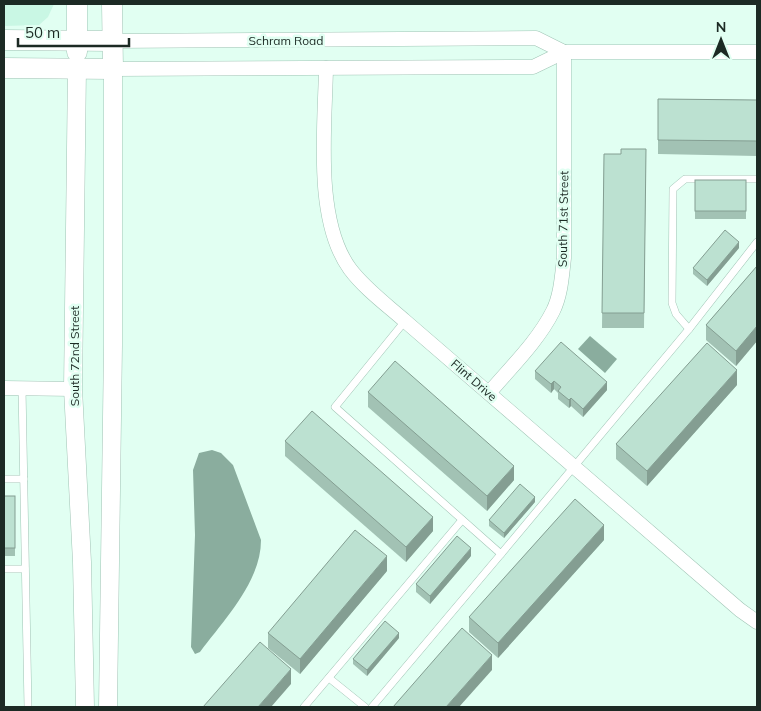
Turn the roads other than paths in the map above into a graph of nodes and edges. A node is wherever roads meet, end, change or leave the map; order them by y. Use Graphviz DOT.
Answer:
graph roads {
  1 [pos="77,4"];
  2 [pos="112,4"];
  3 [pos="4,40"];
  4 [pos="77,40"];
  5 [pos="112,41"];
  6 [pos="564,52"];
  7 [pos="757,52"];
  8 [pos="4,68"];
  9 [pos="77,68"];
  10 [pos="326,68"];
  11 [pos="113,69"];
  12 [pos="757,179"];
  13 [pos="757,242"];
  14 [pos="406,321"];
  15 [pos="689,330"];
  16 [pos="4,388"];
  17 [pos="22,388"];
  18 [pos="73,389"];
  19 [pos="489,393"];
  20 [pos="574,467"];
  21 [pos="4,479"];
  22 [pos="24,479"];
  23 [pos="462,520"];
  24 [pos="502,554"];
  25 [pos="4,569"];
  26 [pos="26,569"];
  27 [pos="757,622"];
  28 [pos="329,678"];
  29 [pos="28,707"];
  30 [pos="85,707"];
  31 [pos="108,707"];
  32 [pos="304,707"];
  33 [pos="365,707"];
  34 [pos="372,707"];
  1 -- 4 [label="main road, South 72nd Street"];
  2 -- 5 [label="main road"];
  3 -- 4 [label="main road, Schram Road"];
  4 -- 5 [label="main road, Schram Road"];
  4 -- 9 [label="main road, South 72nd Street"];
  5 -- 6 [label="street, Schram Road"];
  5 -- 11 [label="main road"];
  6 -- 7 [label="street, Schram Road"];
  6 -- 10 [label="street, Schram Road"];
  6 -- 19 [label="street, South 71st Street"];
  8 -- 9 [label="main road, Schram Road"];
  9 -- 11 [label="main road, Schram Road"];
  9 -- 18 [label="street, South 72nd Street"];
  10 -- 11 [label="street, Schram Road"];
  10 -- 14 [label="street, Flint Drive"];
  11 -- 31 [label="street"];
  12 -- 15 [label="lane"];
  13 -- 15 [label="lane"];
  14 -- 19 [label="street, Flint Drive"];
  14 -- 23 [label="lane"];
  15 -- 20 [label="lane"];
  16 -- 17 [label="street"];
  17 -- 18 [label="street"];
  17 -- 22 [label="lane"];
  18 -- 30 [label="street, South 72nd Street"];
  19 -- 20 [label="street, Flint Drive"];
  20 -- 24 [label="lane"];
  20 -- 27 [label="street, Flint Drive"];
  21 -- 22 [label="lane"];
  22 -- 26 [label="lane"];
  23 -- 24 [label="lane"];
  23 -- 28 [label="lane"];
  24 -- 34 [label="lane"];
  25 -- 26 [label="lane"];
  26 -- 29 [label="lane"];
  28 -- 32 [label="lane"];
  28 -- 33 [label="lane"];
}
